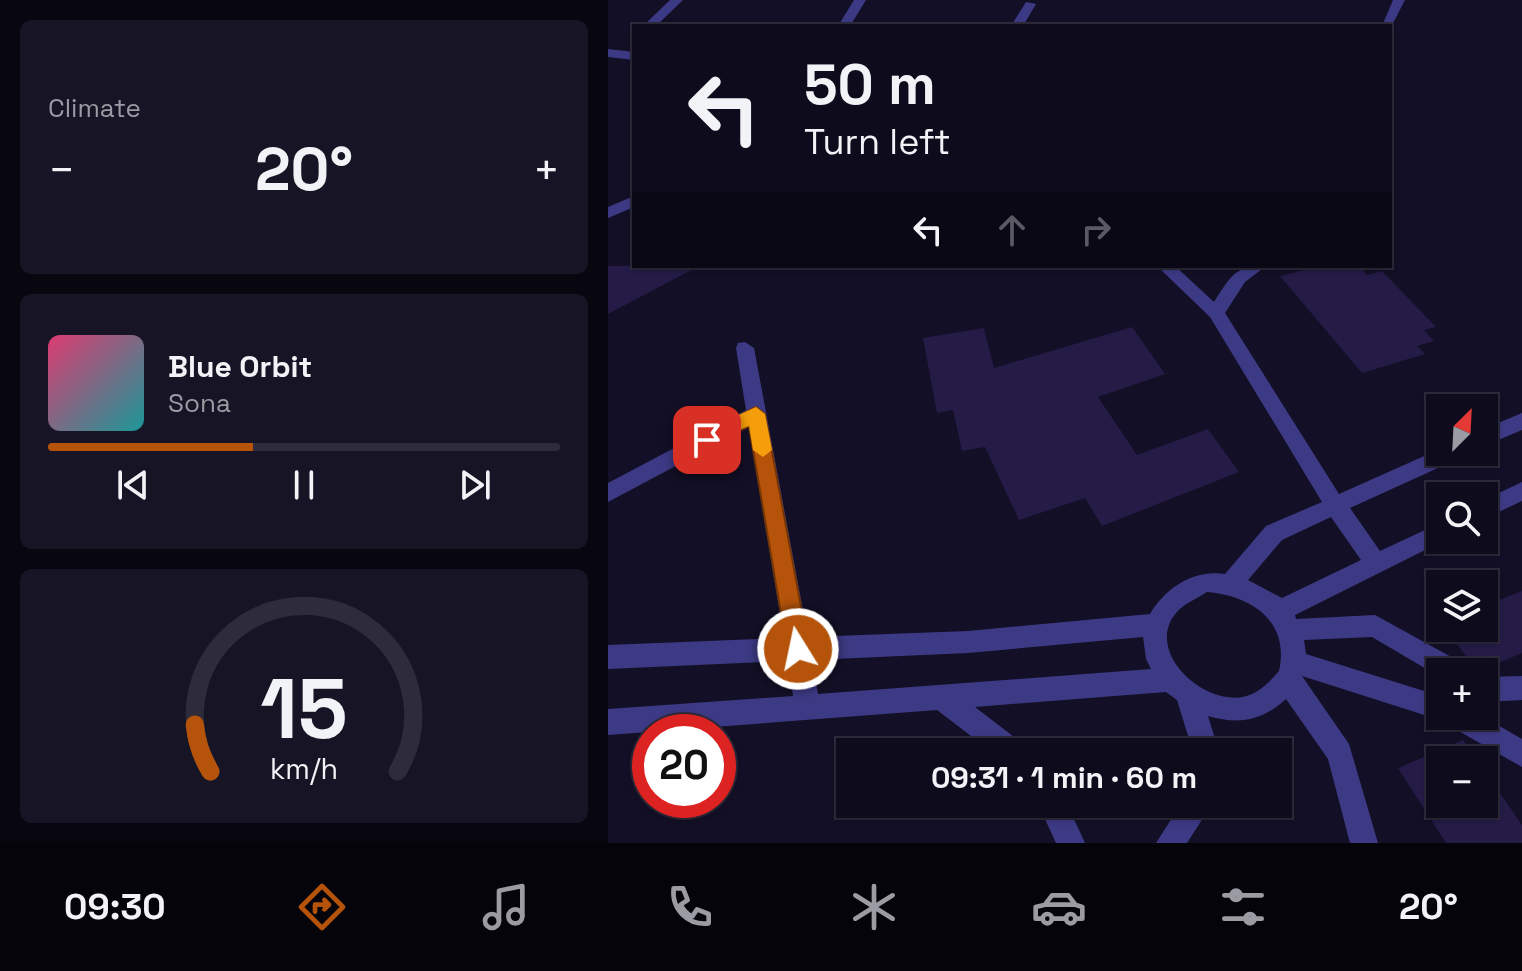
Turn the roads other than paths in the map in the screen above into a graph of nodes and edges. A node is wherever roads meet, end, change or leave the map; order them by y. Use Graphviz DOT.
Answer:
graph roads {
  1 [pos="677,0"];
  2 [pos="860,0"];
  3 [pos="1399,0"];
  4 [pos="1030,4"];
  5 [pos="651,24"];
  6 [pos="845,24"];
  7 [pos="1018,24"];
  8 [pos="1389,24"];
  9 [pos="632,41"];
  10 [pos="613,54"];
  11 [pos="632,202"];
  12 [pos="608,213"];
  13 [pos="1167,268"];
  14 [pos="1255,268"];
  15 [pos="1216,313"];
  16 [pos="745,348"];
  17 [pos="756,414"];
  18 [pos="1522,421"];
  19 [pos="1498,432"];
  20 [pos="1426,464"];
  21 [pos="1522,491"];
  22 [pos="608,493"];
  23 [pos="1498,503"];
  24 [pos="1335,505"];
  25 [pos="1426,539"];
  26 [pos="1376,564"];
  27 [pos="1232,582"];
  28 [pos="1286,621"];
  29 [pos="1155,625"];
  30 [pos="798,649"];
  31 [pos="608,657"];
  32 [pos="1431,658"];
  33 [pos="1291,671"];
  34 [pos="1169,680"];
  35 [pos="1522,688"];
  36 [pos="1498,690"];
  37 [pos="941,697"];
  38 [pos="1189,698"];
  39 [pos="1426,705"];
  40 [pos="808,707"];
  41 [pos="608,722"];
  42 [pos="1481,730"];
  43 [pos="995,738"];
  44 [pos="1202,738"];
  45 [pos="1522,754"];
  46 [pos="1059,818"];
  47 [pos="1188,818"];
  48 [pos="1071,843"];
  49 [pos="1170,843"];
  50 [pos="1364,843"];
  1 -- 5 [label="street"];
  2 -- 6 [label="street"];
  3 -- 8 [label="street"];
  4 -- 7 [label="street"];
  9 -- 10 [label="street"];
  11 -- 12 [label="street"];
  13 -- 15 [label="street"];
  14 -- 15 [label="street"];
  15 -- 24 [label="street"];
  16 -- 17 [label="street"];
  17 -- 22 [label="street"];
  17 -- 30 [label="street"];
  18 -- 19 [label="street"];
  20 -- 24 [label="street"];
  21 -- 23 [label="street"];
  24 -- 26 [label="street"];
  24 -- 27 [label="street"];
  25 -- 26 [label="street"];
  26 -- 28 [label="street"];
  27 -- 28 [label="street"];
  27 -- 29 [label="street"];
  28 -- 32 [label="street"];
  28 -- 33 [label="street"];
  29 -- 30 [label="street"];
  29 -- 34 [label="street"];
  30 -- 31 [label="street"];
  30 -- 40 [label="street"];
  33 -- 38 [label="street"];
  33 -- 39 [label="street"];
  33 -- 50 [label="street"];
  34 -- 37 [label="street"];
  34 -- 38 [label="street"];
  35 -- 36 [label="street"];
  37 -- 40 [label="street"];
  37 -- 43 [label="street"];
  38 -- 44 [label="street"];
  40 -- 41 [label="street"];
  42 -- 45 [label="street"];
  46 -- 48 [label="street"];
  47 -- 49 [label="street"];
}
